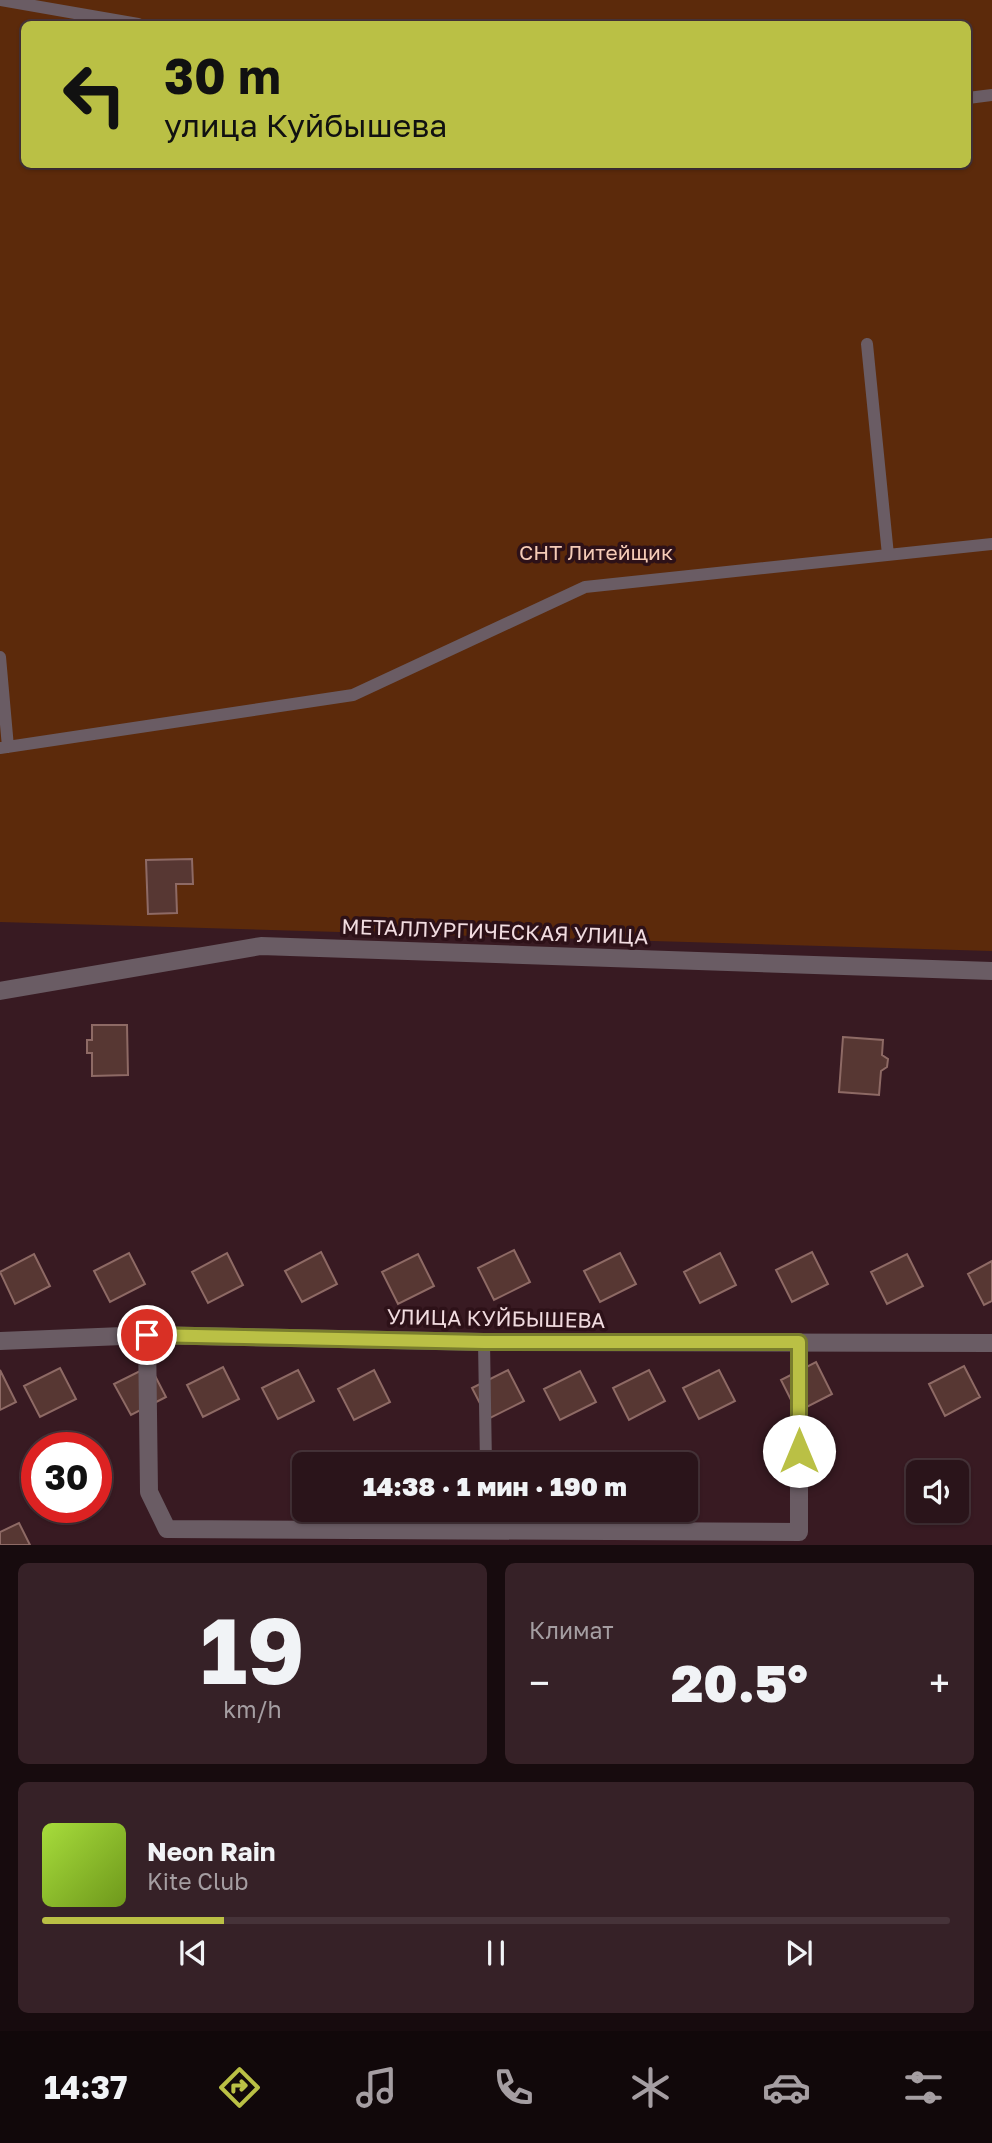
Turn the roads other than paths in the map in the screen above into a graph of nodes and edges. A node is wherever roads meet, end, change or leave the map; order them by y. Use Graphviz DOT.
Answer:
graph roads {
  1 [pos="0,0"];
  2 [pos="121,21"];
  3 [pos="992,95"];
  4 [pos="971,98"];
  5 [pos="867,344"];
  6 [pos="992,544"];
  7 [pos="888,555"];
  8 [pos="0,657"];
  9 [pos="4,747"];
  10 [pos="992,971"];
  11 [pos="0,991"];
  12 [pos="147,1335"];
  13 [pos="0,1341"];
  14 [pos="484,1342"];
  15 [pos="799,1342"];
  16 [pos="992,1343"];
  17 [pos="486,1452"];
  18 [pos="486,1522"];
  19 [pos="486,1530"];
  1 -- 2 [label="lane"];
  3 -- 4 [label="lane"];
  5 -- 7 [label="lane"];
  6 -- 7 [label="lane"];
  7 -- 9 [label="lane"];
  8 -- 9 [label="lane"];
  10 -- 11 [label="street, МЕТАЛЛУРГИЧЕСКАЯ УЛИЦА"];
  12 -- 13 [label="street, УЛИЦА КУЙБЫШЕВА"];
  12 -- 14 [label="street, УЛИЦА КУЙБЫШЕВА"];
  12 -- 19 [label="street"];
  14 -- 15 [label="street, УЛИЦА КУЙБЫШЕВА"];
  14 -- 17 [label="lane"];
  15 -- 16 [label="street, УЛИЦА КУЙБЫШЕВА"];
  15 -- 19 [label="street"];
  18 -- 19 [label="lane"];
}
